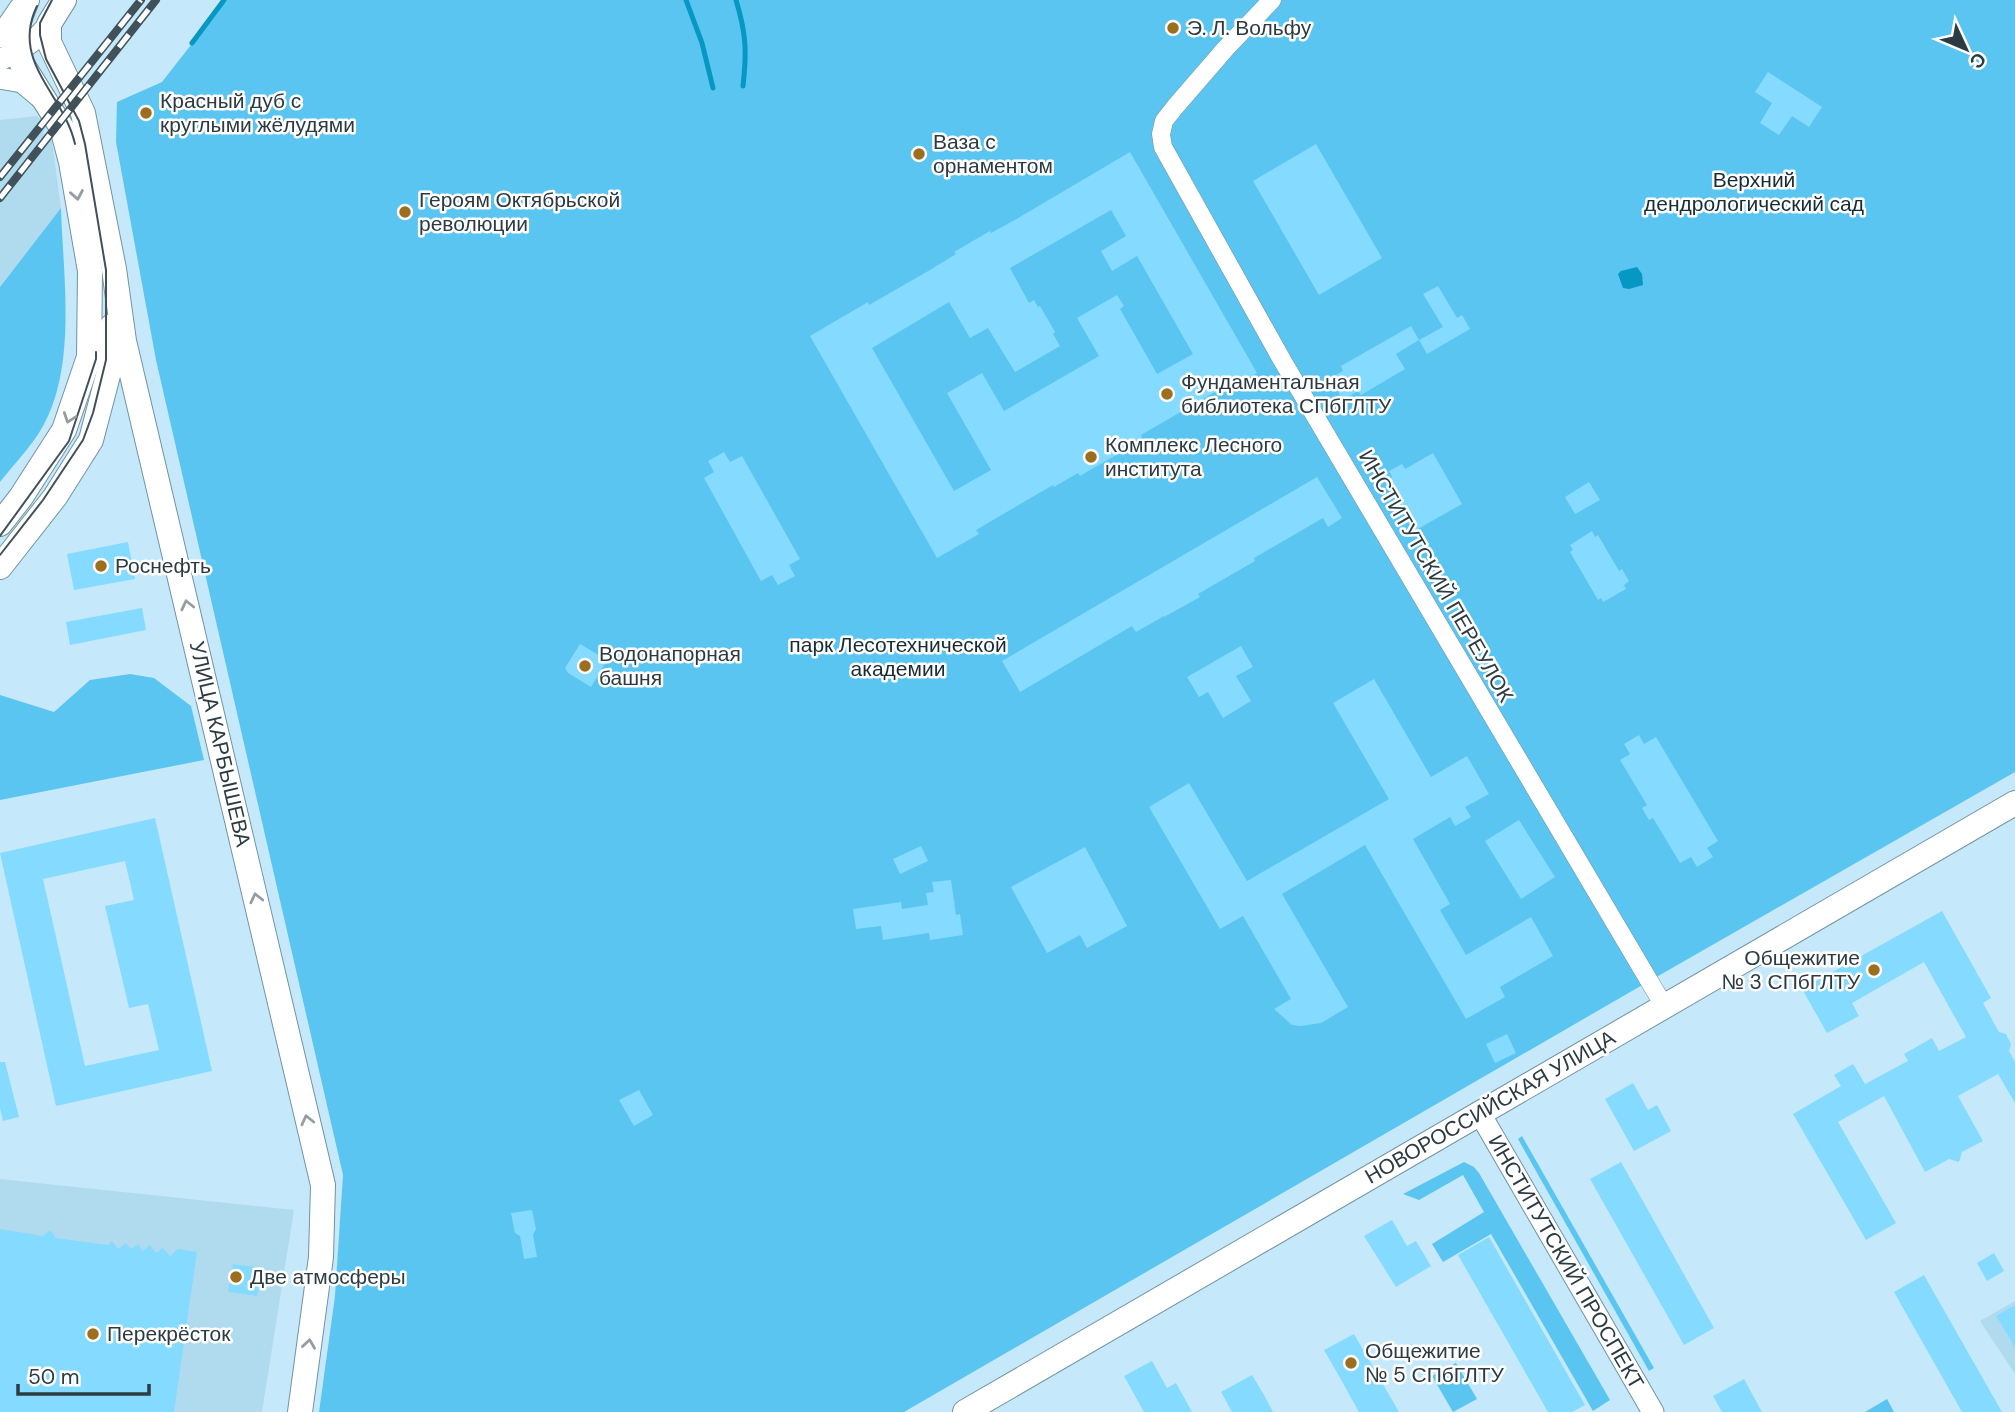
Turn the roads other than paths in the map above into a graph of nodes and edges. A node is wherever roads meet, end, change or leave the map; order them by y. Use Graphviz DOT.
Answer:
graph roads {
  1 [pos="26,0"];
  2 [pos="64,0"];
  3 [pos="1272,0"];
  4 [pos="49,24"];
  5 [pos="4,65"];
  6 [pos="102,270"];
  7 [pos="0,524"];
  8 [pos="0,567"];
  9 [pos="2015,803"];
  10 [pos="1664,1006"];
  11 [pos="1479,1112"];
  12 [pos="300,1412"];
  13 [pos="965,1412"];
  14 [pos="1653,1412"];
  1 -- 5 [label="main road"];
  2 -- 4 [label="main road"];
  3 -- 10 [label="street, ИНСТИТУТСКИЙ ПЕРЕУЛОК"];
  4 -- 5 [label="street"];
  4 -- 6 [label="main road, УЛИЦА КАРБЫШЕВА"];
  5 -- 6 [label="main road, one-way"];
  6 -- 7 [label="main road, one-way"];
  6 -- 8 [label="main road"];
  12 -- 6 [label="main road, УЛИЦА КАРБЫШЕВА, one-way"];
  9 -- 10 [label="main road, НОВОРОССИЙСКАЯ УЛИЦА"];
  10 -- 11 [label="main road, НОВОРОССИЙСКАЯ УЛИЦА"];
  11 -- 13 [label="main road, НОВОРОССИЙСКАЯ УЛИЦА"];
  11 -- 14 [label="street, ИНСТИТУТСКИЙ ПРОСПЕКТ"];
}
